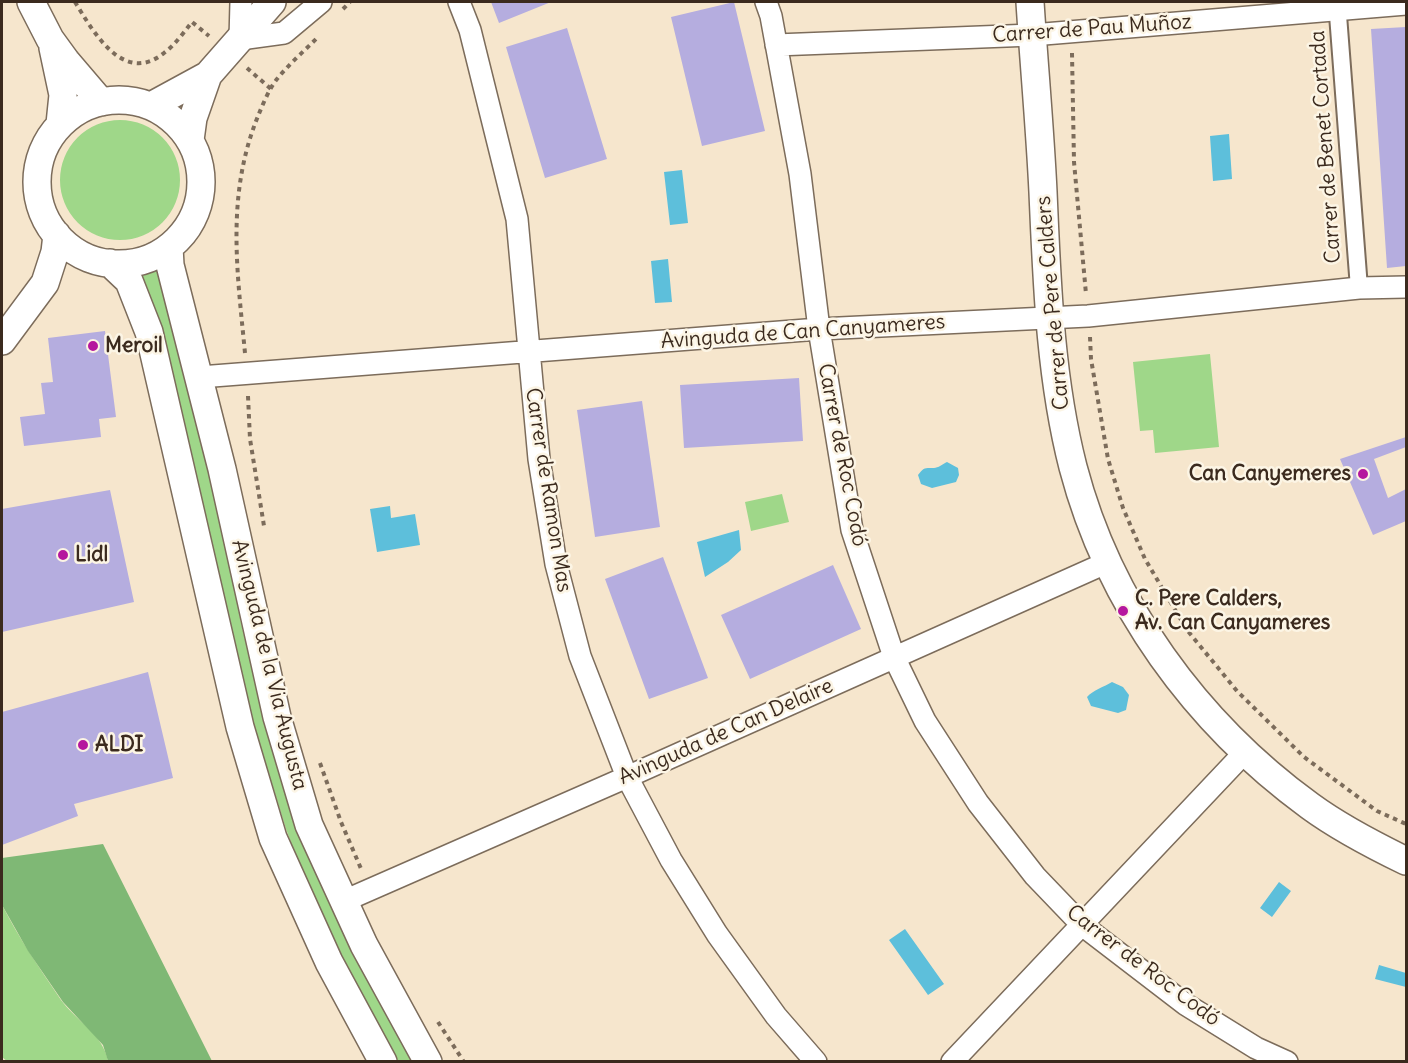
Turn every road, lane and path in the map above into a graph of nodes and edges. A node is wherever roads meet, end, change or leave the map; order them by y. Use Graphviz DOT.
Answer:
graph roads {
  1 [pos="31,2"];
  2 [pos="75,2"];
  3 [pos="241,2"];
  4 [pos="273,2"];
  5 [pos="321,2"];
  6 [pos="350,2"];
  7 [pos="459,2"];
  8 [pos="766,2"];
  9 [pos="1030,2"];
  10 [pos="1407,4"];
  11 [pos="1337,5"];
  12 [pos="336,17"];
  13 [pos="1072,32"];
  14 [pos="322,33"];
  15 [pos="1032,35"];
  16 [pos="50,39"];
  17 [pos="234,45"];
  18 [pos="776,45"];
  19 [pos="208,75"];
  20 [pos="271,89"];
  21 [pos="102,102"];
  22 [pos="151,106"];
  23 [pos="60,124"];
  24 [pos="190,140"];
  25 [pos="57,235"];
  26 [pos="170,247"];
  27 [pos="84,256"];
  28 [pos="110,263"];
  29 [pos="45,283"];
  30 [pos="1407,287"];
  31 [pos="1359,288"];
  32 [pos="1088,316"];
  33 [pos="1050,318"];
  34 [pos="819,329"];
  35 [pos="2,341"];
  36 [pos="528,351"];
  37 [pos="246,373"];
  38 [pos="200,377"];
  39 [pos="265,533"];
  40 [pos="1108,562"];
  41 [pos="894,657"];
  42 [pos="1245,752"];
  43 [pos="319,761"];
  44 [pos="627,777"];
  45 [pos="1407,824"];
  46 [pos="1407,861"];
  47 [pos="370,889"];
  48 [pos="344,901"];
  49 [pos="1082,925"];
  50 [pos="432,1012"];
  51 [pos="383,1062"];
  52 [pos="428,1062"];
  53 [pos="464,1062"];
  54 [pos="816,1062"];
  55 [pos="952,1062"];
  56 [pos="1287,1062"];
  1 -- 16 [label="street"];
  2 -- 17 [label="path"];
  3 -- 17 [label="street"];
  4 -- 17 [label="street"];
  5 -- 17 [label="street"];
  6 -- 12 [label="path"];
  7 -- 36 [label="street, Carrer de Ramon Mas"];
  8 -- 18 [label="street, Carrer de Roc Codó"];
  9 -- 15 [label="street, Carrer de Pere Calders"];
  10 -- 11 [label="street, Carrer de Pau Muñoz"];
  11 -- 13 [label="street, Carrer de Pau Muñoz"];
  11 -- 31 [label="street, Carrer de Benet Cortada"];
  13 -- 15 [label="street, Carrer de Pau Muñoz"];
  13 -- 32 [label="path"];
  14 -- 20 [label="path"];
  15 -- 18 [label="street, Carrer de Pau Muñoz"];
  15 -- 33 [label="street, Carrer de Pere Calders"];
  16 -- 21 [label="street"];
  16 -- 23 [label="street"];
  17 -- 19 [label="street"];
  17 -- 20 [label="path"];
  18 -- 34 [label="street, Carrer de Roc Codó"];
  19 -- 22 [label="street"];
  19 -- 24 [label="street"];
  20 -- 37 [label="path"];
  21 -- 22 [label="street"];
  21 -- 23 [label="street"];
  22 -- 24 [label="street"];
  23 -- 25 [label="street"];
  24 -- 26 [label="street"];
  25 -- 27 [label="street"];
  25 -- 29 [label="street"];
  26 -- 28 [label="street"];
  26 -- 38 [label="street, Avinguda de la Via Augusta"];
  27 -- 28 [label="street"];
  27 -- 29 [label="street"];
  28 -- 51 [label="street, Avinguda de la Via Augusta"];
  29 -- 35 [label="street"];
  30 -- 31 [label="street, Avinguda de Can Canyameres"];
  31 -- 32 [label="street, Avinguda de Can Canyameres"];
  32 -- 33 [label="street, Avinguda de Can Canyameres"];
  32 -- 45 [label="path"];
  33 -- 34 [label="street, Avinguda de Can Canyameres"];
  33 -- 40 [label="street, Carrer de Pere Calders"];
  34 -- 36 [label="street, Avinguda de Can Canyameres"];
  34 -- 41 [label="street, Carrer de Roc Codó"];
  36 -- 37 [label="street, Avinguda de Can Canyameres"];
  36 -- 44 [label="street, Carrer de Ramon Mas"];
  37 -- 38 [label="street, Avinguda de Can Canyameres"];
  37 -- 39 [label="path"];
  38 -- 48 [label="street, Avinguda de la Via Augusta"];
  40 -- 41 [label="street, Avinguda de Can Delaire"];
  40 -- 42 [label="street, Carrer de Pere Calders"];
  41 -- 44 [label="street, Avinguda de Can Delaire"];
  41 -- 49 [label="street, Carrer de Roc Codó"];
  42 -- 46 [label="street, Carrer de Pere Calders"];
  42 -- 49 [label="street"];
  43 -- 47 [label="path"];
  44 -- 47 [label="street, Avinguda de Can Delaire"];
  44 -- 54 [label="street, Carrer de Ramon Mas"];
  47 -- 48 [label="street, Avinguda de Can Delaire"];
  48 -- 52 [label="street, Avinguda de la Via Augusta"];
  49 -- 55 [label="street"];
  49 -- 56 [label="street, Carrer de Roc Codó"];
  50 -- 53 [label="path"];
}
